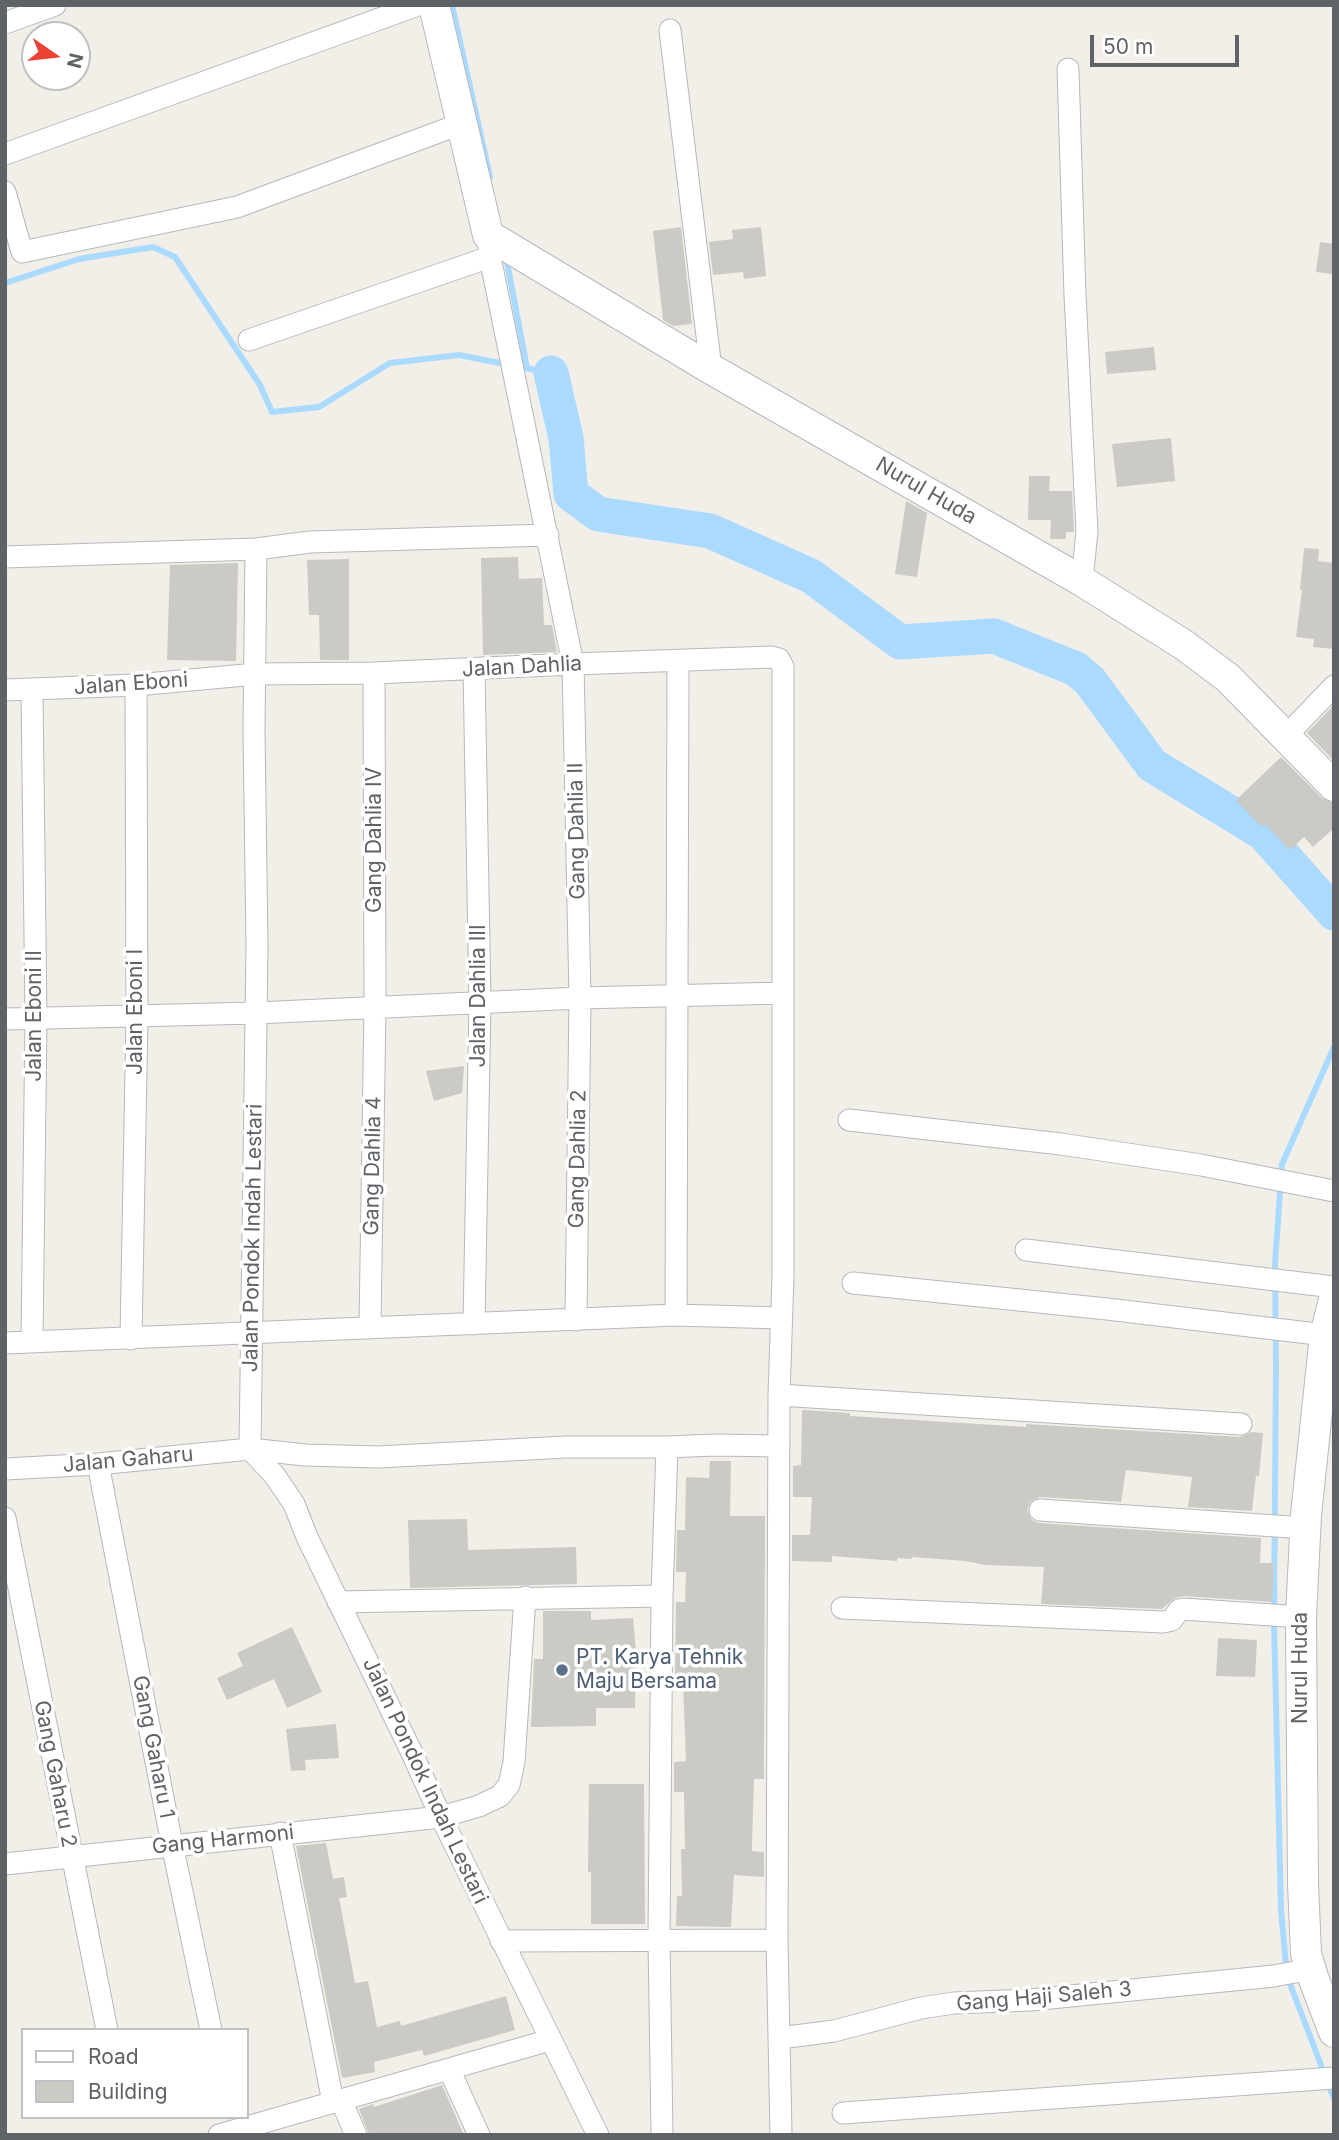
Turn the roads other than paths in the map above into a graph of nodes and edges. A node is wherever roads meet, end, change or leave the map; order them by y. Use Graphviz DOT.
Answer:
graph roads {
  1 [pos="55,5"];
  2 [pos="418,5"];
  3 [pos="433,5"];
  4 [pos="5,23"];
  5 [pos="670,30"];
  6 [pos="1068,69"];
  7 [pos="463,123"];
  8 [pos="5,154"];
  9 [pos="5,192"];
  10 [pos="489,246"];
  11 [pos="249,340"];
  12 [pos="711,369"];
  13 [pos="548,536"];
  14 [pos="256,549"];
  15 [pos="5,557"];
  16 [pos="1082,580"];
  17 [pos="678,662"];
  18 [pos="573,664"];
  19 [pos="474,669"];
  20 [pos="374,673"];
  21 [pos="256,674"];
  22 [pos="136,685"];
  23 [pos="1334,686"];
  24 [pos="5,690"];
  25 [pos="32,690"];
  26 [pos="1286,737"];
  27 [pos="1334,786"];
  28 [pos="783,993"];
  29 [pos="677,997"];
  30 [pos="580,998"];
  31 [pos="481,1002"];
  32 [pos="375,1007"];
  33 [pos="256,1013"];
  34 [pos="137,1016"];
  35 [pos="5,1019"];
  36 [pos="36,1019"];
  37 [pos="849,1120"];
  38 [pos="1334,1191"];
  39 [pos="1026,1250"];
  40 [pos="853,1283"];
  41 [pos="1334,1287"];
  42 [pos="1334,1300"];
  43 [pos="676,1315"];
  44 [pos="781,1318"];
  45 [pos="576,1320"];
  46 [pos="474,1324"];
  47 [pos="370,1326"];
  48 [pos="253,1331"];
  49 [pos="1325,1335"];
  50 [pos="131,1339"];
  51 [pos="32,1342"];
  52 [pos="5,1343"];
  53 [pos="779,1395"];
  54 [pos="1241,1424"];
  55 [pos="779,1446"];
  56 [pos="667,1447"];
  57 [pos="250,1449"];
  58 [pos="98,1464"];
  59 [pos="5,1469"];
  60 [pos="1040,1510"];
  61 [pos="5,1518"];
  62 [pos="1301,1528"];
  63 [pos="662,1596"];
  64 [pos="525,1597"];
  65 [pos="338,1602"];
  66 [pos="842,1608"];
  67 [pos="1294,1616"];
  68 [pos="441,1817"];
  69 [pos="279,1833"];
  70 [pos="172,1844"];
  71 [pos="71,1857"];
  72 [pos="5,1864"];
  73 [pos="659,1939"];
  74 [pos="777,1940"];
  75 [pos="501,1941"];
  76 [pos="1304,1970"];
  77 [pos="107,2028"];
  78 [pos="211,2028"];
  79 [pos="1334,2032"];
  80 [pos="780,2038"];
  81 [pos="550,2040"];
  82 [pos="449,2069"];
  83 [pos="1325,2079"];
  84 [pos="337,2101"];
  85 [pos="843,2113"];
  86 [pos="229,2129"];
  87 [pos="356,2135"];
  88 [pos="479,2135"];
  89 [pos="598,2135"];
  90 [pos="662,2135"];
  91 [pos="781,2135"];
  1 -- 4 [label="street"];
  2 -- 8 [label="street"];
  3 -- 7 [label="street"];
  5 -- 12 [label="street"];
  6 -- 16 [label="street"];
  7 -- 9 [label="street"];
  7 -- 10 [label="street"];
  10 -- 11 [label="street"];
  10 -- 12 [label="street, Nurul Huda"];
  10 -- 13 [label="street, Gang Dahlia II"];
  12 -- 16 [label="street, Nurul Huda"];
  13 -- 14 [label="street"];
  13 -- 18 [label="street, Gang Dahlia II"];
  14 -- 15 [label="street"];
  14 -- 21 [label="street, Jalan Pondok Indah Lestari"];
  16 -- 26 [label="street, Nurul Huda"];
  17 -- 18 [label="street, Jalan Dahlia"];
  17 -- 28 [label="street, Jalan Dahlia"];
  17 -- 29 [label="street"];
  18 -- 19 [label="street, Jalan Dahlia"];
  18 -- 30 [label="street, Gang Dahlia II"];
  19 -- 20 [label="street, Jalan Dahlia"];
  19 -- 31 [label="street, Jalan Dahlia III"];
  20 -- 21 [label="street, Jalan Dahlia"];
  20 -- 32 [label="street, Gang Dahlia IV"];
  21 -- 22 [label="street, Jalan Eboni"];
  21 -- 33 [label="street, Jalan Pondok Indah Lestari"];
  22 -- 25 [label="street, Jalan Eboni"];
  22 -- 34 [label="street, Jalan Eboni I"];
  23 -- 26 [label="street"];
  24 -- 25 [label="street, Jalan Eboni"];
  25 -- 36 [label="street, Jalan Eboni II"];
  26 -- 27 [label="street, Nurul Huda"];
  28 -- 29 [label="street"];
  28 -- 44 [label="street"];
  29 -- 30 [label="street"];
  29 -- 43 [label="street"];
  30 -- 31 [label="street"];
  30 -- 45 [label="street, Gang Dahlia 2"];
  31 -- 32 [label="street"];
  31 -- 46 [label="street, Jalan Dahlia III"];
  32 -- 33 [label="street"];
  32 -- 47 [label="street, Gang Dahlia 4"];
  33 -- 34 [label="street"];
  33 -- 48 [label="street, Jalan Pondok Indah Lestari"];
  34 -- 36 [label="street"];
  34 -- 50 [label="street, Jalan Eboni I"];
  35 -- 36 [label="street"];
  36 -- 51 [label="street, Jalan Eboni II"];
  37 -- 38 [label="street"];
  39 -- 41 [label="street"];
  40 -- 49 [label="street"];
  42 -- 49 [label="street, Nurul Huda"];
  43 -- 44 [label="street"];
  43 -- 45 [label="street"];
  44 -- 53 [label="street"];
  45 -- 46 [label="street"];
  46 -- 47 [label="street"];
  47 -- 48 [label="street"];
  48 -- 50 [label="street"];
  48 -- 57 [label="street, Jalan Pondok Indah Lestari"];
  49 -- 62 [label="street, Nurul Huda"];
  50 -- 51 [label="street"];
  51 -- 52 [label="street"];
  53 -- 54 [label="street"];
  53 -- 55 [label="street"];
  55 -- 56 [label="street, Jalan Gaharu"];
  55 -- 74 [label="street"];
  56 -- 57 [label="street, Jalan Gaharu"];
  56 -- 63 [label="street"];
  57 -- 58 [label="street, Jalan Gaharu"];
  57 -- 65 [label="street, Jalan Pondok Indah Lestari"];
  58 -- 59 [label="street, Jalan Gaharu"];
  58 -- 70 [label="street, Gang Gaharu 1"];
  60 -- 62 [label="street"];
  61 -- 71 [label="street, Gang Gaharu 2"];
  62 -- 67 [label="street, Nurul Huda"];
  63 -- 64 [label="street"];
  63 -- 73 [label="street"];
  64 -- 65 [label="street"];
  64 -- 68 [label="street, Gang Harmoni"];
  65 -- 68 [label="street, Jalan Pondok Indah Lestari"];
  66 -- 67 [label="street"];
  67 -- 76 [label="street, Nurul Huda"];
  68 -- 69 [label="street, Gang Harmoni"];
  68 -- 75 [label="street, Jalan Pondok Indah Lestari"];
  69 -- 70 [label="street, Gang Harmoni"];
  69 -- 84 [label="street"];
  70 -- 71 [label="street, Gang Harmoni"];
  70 -- 78 [label="street, Gang Gaharu 1"];
  71 -- 72 [label="street, Gang Harmoni"];
  71 -- 77 [label="street, Gang Gaharu 2"];
  73 -- 74 [label="street"];
  73 -- 75 [label="street"];
  73 -- 90 [label="street"];
  74 -- 80 [label="street"];
  75 -- 81 [label="street, Jalan Pondok Indah Lestari"];
  76 -- 79 [label="street, Nurul Huda"];
  76 -- 80 [label="street, Gang Haji Saleh 3"];
  80 -- 91 [label="street"];
  81 -- 82 [label="street"];
  81 -- 89 [label="street, Jalan Pondok Indah Lestari"];
  82 -- 84 [label="street"];
  82 -- 88 [label="street"];
  83 -- 85 [label="street"];
  84 -- 86 [label="street"];
  84 -- 87 [label="street"];
}
